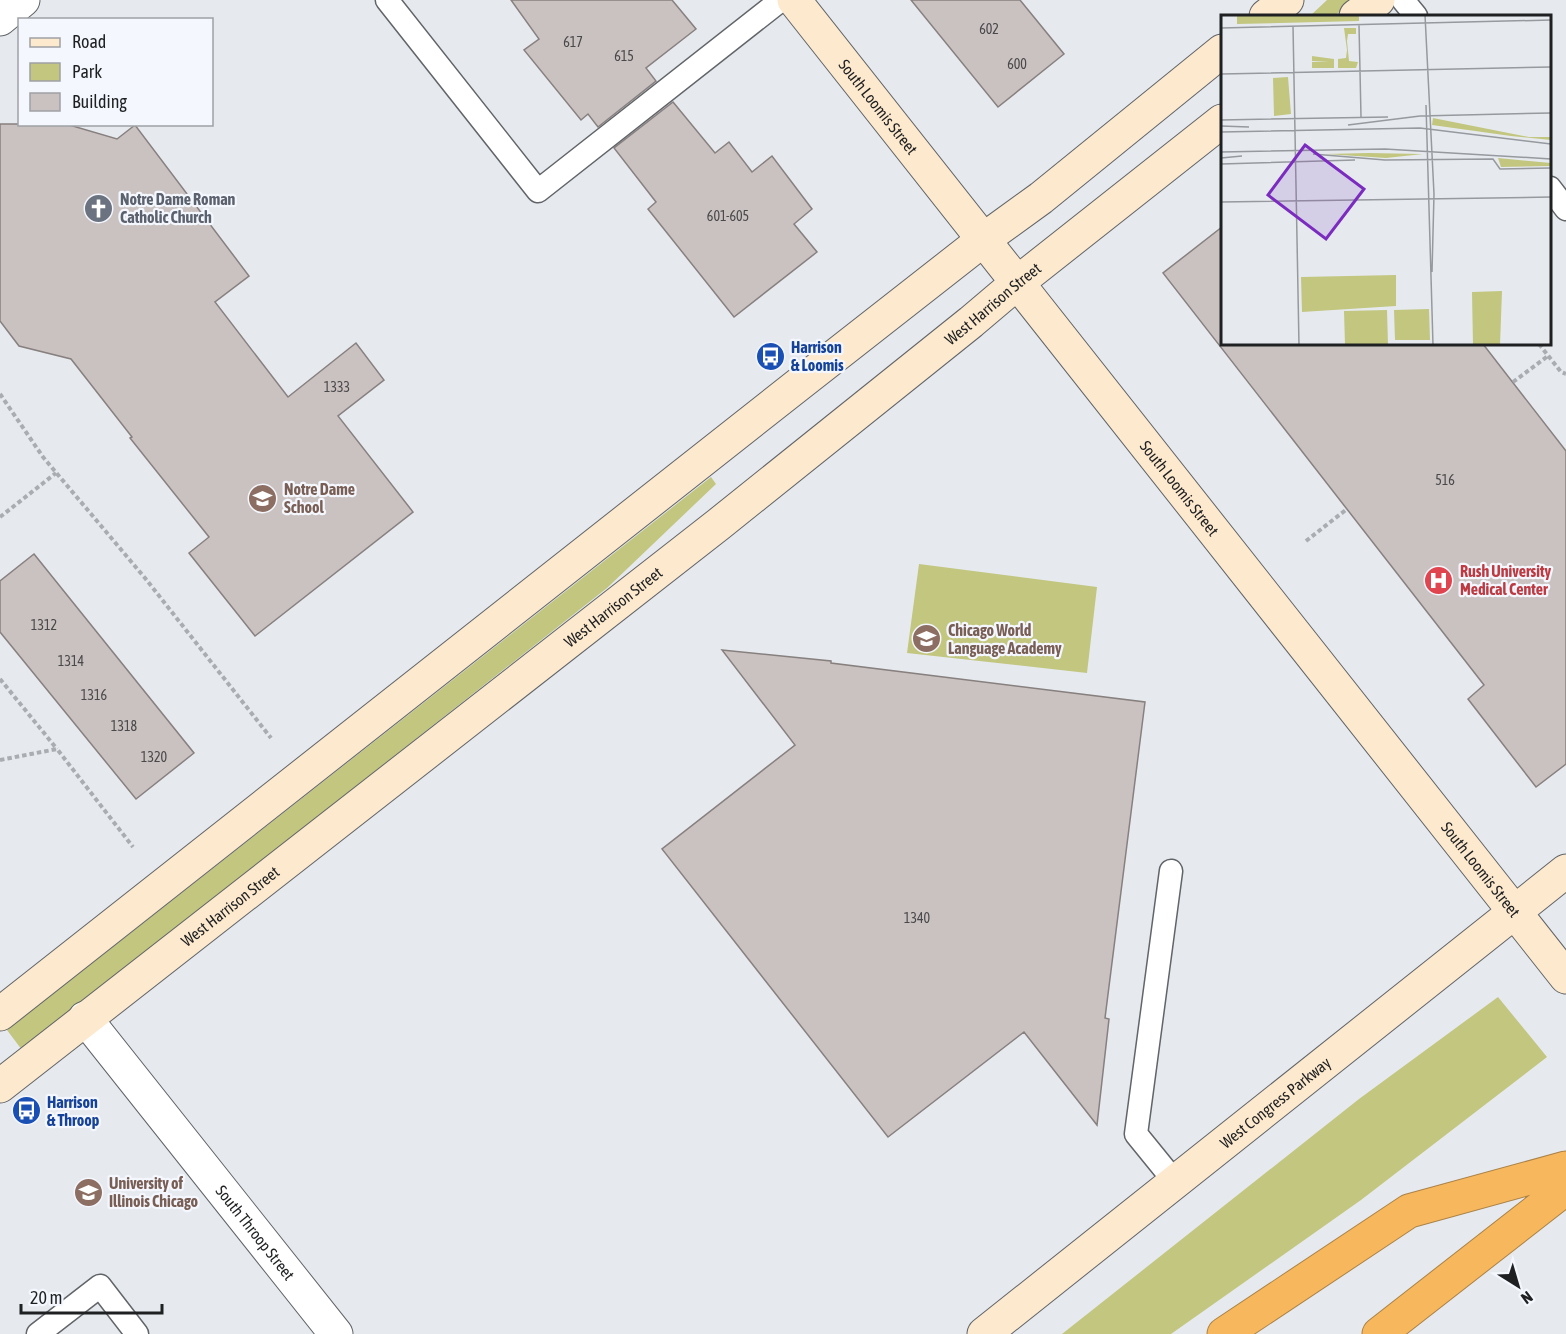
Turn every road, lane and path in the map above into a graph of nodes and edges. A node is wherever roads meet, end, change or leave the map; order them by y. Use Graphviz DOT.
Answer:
graph roads {
  1 [pos="23,0"];
  2 [pos="387,0"];
  3 [pos="1287,0"];
  4 [pos="1377,0"];
  5 [pos="1403,0"];
  6 [pos="796,2"];
  7 [pos="1267,15"];
  8 [pos="1357,15"];
  9 [pos="1415,15"];
  10 [pos="0,19"];
  11 [pos="1221,52"];
  12 [pos="1221,122"];
  13 [pos="1551,189"];
  14 [pos="1566,209"];
  15 [pos="983,240"];
  16 [pos="1017,283"];
  17 [pos="1540,345"];
  18 [pos="1548,356"];
  19 [pos="1566,374"];
  20 [pos="1513,382"];
  21 [pos="0,394"];
  22 [pos="56,473"];
  23 [pos="1347,509"];
  24 [pos="0,517"];
  25 [pos="1306,541"];
  26 [pos="0,679"];
  27 [pos="271,738"];
  28 [pos="57,748"];
  29 [pos="0,760"];
  30 [pos="133,846"];
  31 [pos="1171,871"];
  32 [pos="1566,871"];
  33 [pos="1514,912"];
  34 [pos="1566,977"];
  35 [pos="0,1014"];
  36 [pos="85,1018"];
  37 [pos="0,1086"];
  38 [pos="1566,1168"];
  39 [pos="1174,1182"];
  40 [pos="1566,1188"];
  41 [pos="38,1334"];
  42 [pos="137,1334"];
  43 [pos="336,1334"];
  44 [pos="984,1334"];
  45 [pos="1224,1334"];
  46 [pos="1379,1334"];
  1 -- 10 [label="street"];
  2 -- 6 [label="lane"];
  3 -- 7 [label="main road"];
  4 -- 8 [label="main road"];
  5 -- 9 [label="lane"];
  6 -- 15 [label="main road, South Loomis Street"];
  11 -- 15 [label="main road"];
  12 -- 16 [label="main road, West Harrison Street"];
  13 -- 14 [label="lane"];
  15 -- 16 [label="main road, South Loomis Street"];
  15 -- 35 [label="main road"];
  16 -- 33 [label="main road, South Loomis Street"];
  16 -- 36 [label="main road, West Harrison Street"];
  17 -- 18 [label="path"];
  18 -- 19 [label="path"];
  18 -- 20 [label="path"];
  21 -- 22 [label="path"];
  22 -- 24 [label="path"];
  22 -- 27 [label="path"];
  23 -- 25 [label="path"];
  26 -- 28 [label="path"];
  28 -- 29 [label="path"];
  28 -- 30 [label="path"];
  31 -- 39 [label="lane"];
  32 -- 33 [label="main road, West Congress Parkway"];
  33 -- 34 [label="main road, South Loomis Street"];
  33 -- 39 [label="main road, West Congress Parkway"];
  36 -- 37 [label="main road, West Harrison Street"];
  36 -- 43 [label="street, South Throop Street"];
  38 -- 45 [label="highway"];
  39 -- 44 [label="main road, West Congress Parkway"];
  40 -- 46 [label="highway"];
  41 -- 42 [label="lane"];
}
